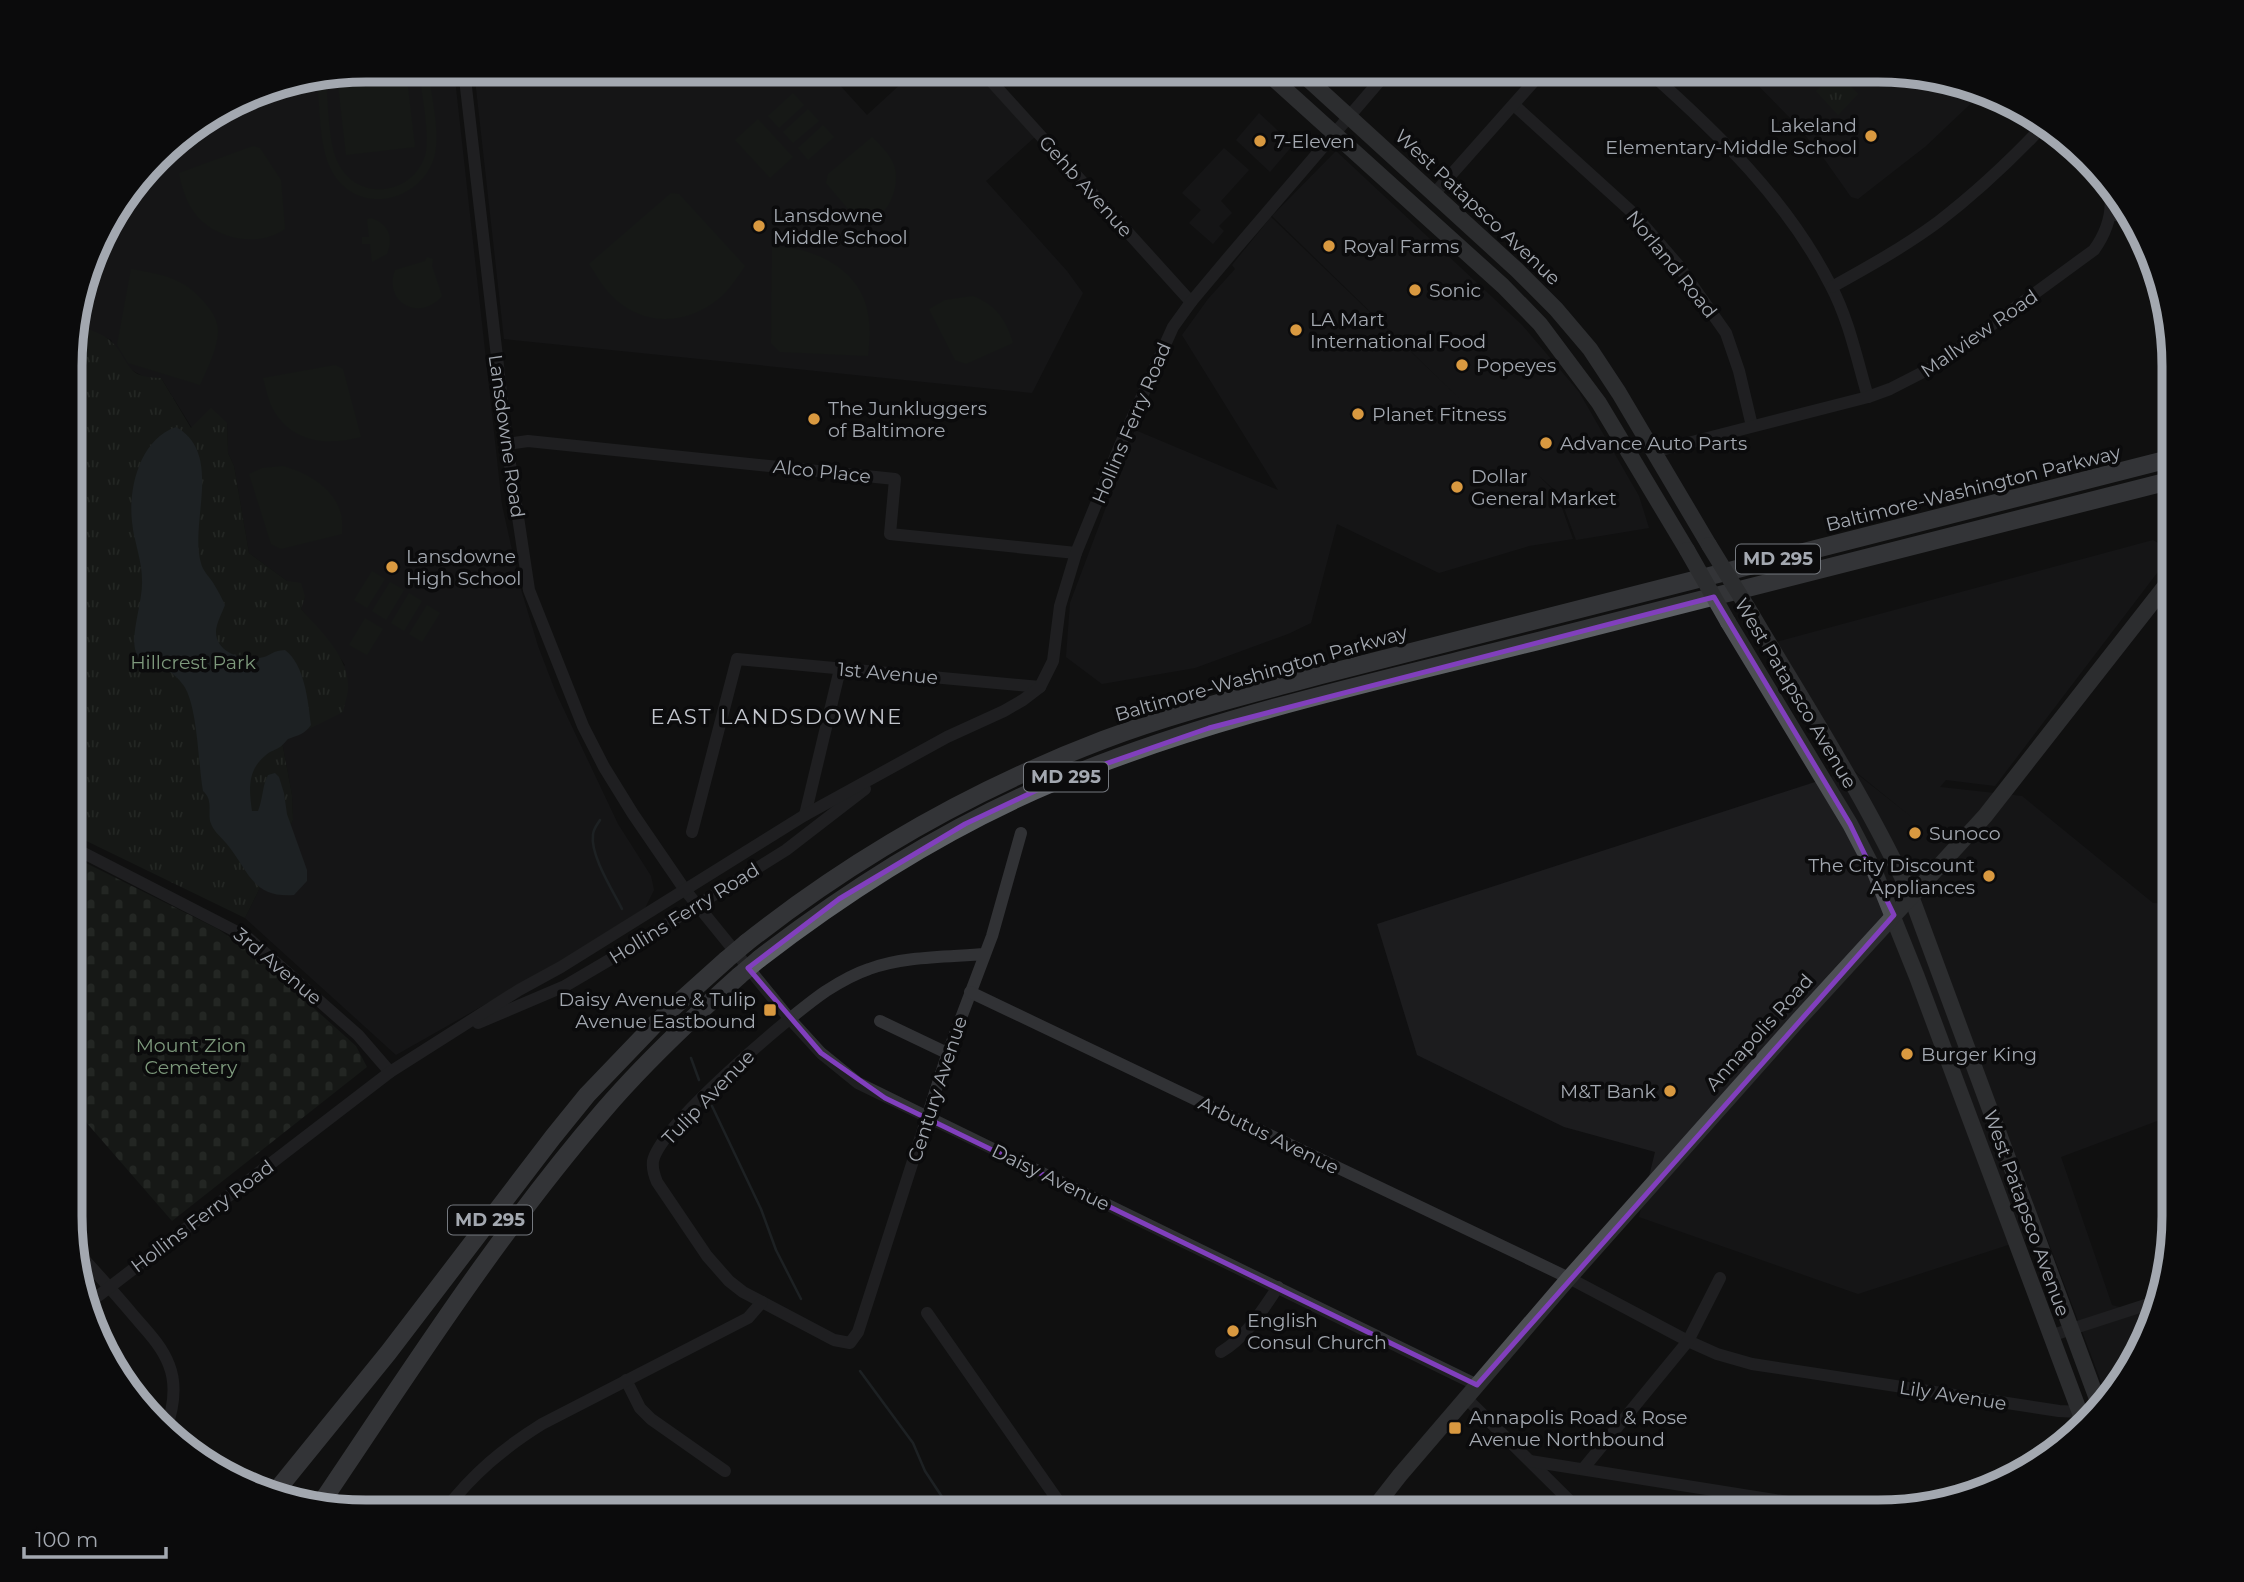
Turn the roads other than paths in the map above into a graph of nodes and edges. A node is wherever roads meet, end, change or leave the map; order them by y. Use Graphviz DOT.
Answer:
graph roads {
  1 [pos="465,82"];
  2 [pos="992,82"];
  3 [pos="1278,82"];
  4 [pos="1311,82"];
  5 [pos="1379,82"];
  6 [pos="1534,82"];
  7 [pos="1660,82"];
  8 [pos="1514,105"];
  9 [pos="1350,117"];
  10 [pos="2038,131"];
  11 [pos="1335,134"];
  12 [pos="1434,194"];
  13 [pos="2109,202"];
  14 [pos="1420,211"];
  15 [pos="2110,214"];
  16 [pos="2118,215"];
  17 [pos="1479,235"];
  18 [pos="1832,287"];
  19 [pos="1191,302"];
  20 [pos="1868,397"];
  21 [pos="1752,426"];
  22 [pos="507,444"];
  23 [pos="1653,452"];
  24 [pos="1632,457"];
  25 [pos="2162,461"];
  26 [pos="2162,483"];
  27 [pos="1709,545"];
  28 [pos="1076,553"];
  29 [pos="2162,590"];
  30 [pos="840,669"];
  31 [pos="1040,687"];
  32 [pos="899,762"];
  33 [pos="805,815"];
  34 [pos="692,832"];
  35 [pos="1021,833"];
  36 [pos="82,852"];
  37 [pos="685,890"];
  38 [pos="1911,896"];
  39 [pos="696,905"];
  40 [pos="1894,915"];
  41 [pos="985,954"];
  42 [pos="970,992"];
  43 [pos="789,1018"];
  44 [pos="880,1021"];
  45 [pos="452,1034"];
  46 [pos="947,1053"];
  47 [pos="390,1072"];
  48 [pos="927,1118"];
  49 [pos="86,1262"];
  50 [pos="1720,1278"];
  51 [pos="1569,1279"];
  52 [pos="109,1287"];
  53 [pos="1278,1287"];
  54 [pos="95,1299"];
  55 [pos="762,1302"];
  56 [pos="2148,1304"];
  57 [pos="927,1312"];
  58 [pos="2072,1329"];
  59 [pos="2050,1336"];
  60 [pos="1688,1341"];
  61 [pos="850,1343"];
  62 [pos="1222,1352"];
  63 [pos="626,1381"];
  64 [pos="1472,1392"];
  65 [pos="2096,1397"];
  66 [pos="2081,1416"];
  67 [pos="169,1421"];
  68 [pos="1530,1461"];
  69 [pos="1583,1469"];
  70 [pos="725,1471"];
  71 [pos="280,1486"];
  72 [pos="325,1496"];
  73 [pos="453,1500"];
  74 [pos="1058,1500"];
  75 [pos="1380,1500"];
  76 [pos="1569,1500"];
  77 [pos="1776,1500"];
  1 -- 22 [label="street, Lansdowne Road"];
  2 -- 19 [label="street, Gehb Avenue"];
  3 -- 11 [label="main road, West Patapsco Avenue"];
  4 -- 9 [label="main road, West Patapsco Avenue"];
  5 -- 9 [label="street, Hollins Ferry Road"];
  6 -- 8 [label="street"];
  7 -- 18 [label="street"];
  8 -- 12 [label="street"];
  8 -- 21 [label="street, Norland Road"];
  9 -- 11 [label="street, Hollins Ferry Road"];
  9 -- 12 [label="main road, West Patapsco Avenue"];
  10 -- 18 [label="street"];
  11 -- 14 [label="main road, West Patapsco Avenue"];
  11 -- 19 [label="street, Hollins Ferry Road"];
  12 -- 17 [label="main road, West Patapsco Avenue"];
  13 -- 15 [label="street"];
  14 -- 17 [label="main road"];
  14 -- 24 [label="main road, West Patapsco Avenue"];
  15 -- 16 [label="street"];
  15 -- 20 [label="street, Mallview Road"];
  17 -- 23 [label="main road, West Patapsco Avenue"];
  18 -- 20 [label="street"];
  19 -- 28 [label="street, Hollins Ferry Road"];
  20 -- 21 [label="street, Mallview Road"];
  21 -- 23 [label="street, Mallview Road"];
  22 -- 28 [label="street, Alco Place"];
  22 -- 37 [label="street, Lansdowne Road"];
  23 -- 27 [label="main road, West Patapsco Avenue"];
  24 -- 27 [label="main road"];
  24 -- 40 [label="main road, West Patapsco Avenue, bridge"];
  25 -- 71 [label="highway, Baltimore-Washington Parkway / MD 295, bridge"];
  26 -- 72 [label="highway, Baltimore-Washington Parkway / MD 295, bridge"];
  27 -- 38 [label="main road, West Patapsco Avenue, bridge"];
  28 -- 31 [label="street, Hollins Ferry Road"];
  29 -- 38 [label="main road, Annapolis Road"];
  30 -- 31 [label="street, 1st Avenue"];
  30 -- 33 [label="street"];
  30 -- 34 [label="street, 1st Avenue"];
  31 -- 32 [label="street, Hollins Ferry Road"];
  32 -- 33 [label="street, Hollins Ferry Road"];
  32 -- 39 [label="street, Hollins Ferry Road"];
  33 -- 37 [label="street, Hollins Ferry Road"];
  35 -- 41 [label="street, Century Avenue"];
  36 -- 47 [label="street, 3rd Avenue"];
  37 -- 39 [label="street, Daisy Avenue"];
  37 -- 45 [label="street, Hollins Ferry Road"];
  38 -- 40 [label="main road, Annapolis Road"];
  38 -- 58 [label="main road, West Patapsco Avenue"];
  39 -- 43 [label="street, Daisy Avenue"];
  39 -- 45 [label="street, Hollins Ferry Road"];
  40 -- 51 [label="main road, Annapolis Road"];
  40 -- 59 [label="main road, West Patapsco Avenue"];
  41 -- 42 [label="street, Century Avenue"];
  41 -- 43 [label="street, Tulip Avenue"];
  42 -- 46 [label="street, Century Avenue"];
  42 -- 51 [label="street, Arbutus Avenue"];
  43 -- 48 [label="street, Daisy Avenue"];
  43 -- 55 [label="street, Tulip Avenue"];
  44 -- 46 [label="street"];
  45 -- 47 [label="street, Hollins Ferry Road"];
  46 -- 48 [label="street, Century Avenue"];
  47 -- 52 [label="street, Hollins Ferry Road"];
  48 -- 53 [label="street, Daisy Avenue"];
  48 -- 61 [label="street, Century Avenue"];
  49 -- 52 [label="street"];
  50 -- 60 [label="street"];
  51 -- 60 [label="street, Arbutus Avenue"];
  51 -- 64 [label="main road, Annapolis Road"];
  52 -- 54 [label="street, Hollins Ferry Road"];
  52 -- 67 [label="street"];
  53 -- 62 [label="street"];
  53 -- 64 [label="street, Daisy Avenue"];
  55 -- 61 [label="street, Tulip Avenue"];
  55 -- 63 [label="street"];
  56 -- 58 [label="street"];
  57 -- 74 [label="street"];
  58 -- 59 [label="street"];
  58 -- 65 [label="main road, West Patapsco Avenue"];
  59 -- 66 [label="main road, West Patapsco Avenue"];
  60 -- 66 [label="street, Lily Avenue"];
  60 -- 69 [label="street"];
  63 -- 70 [label="street"];
  63 -- 73 [label="street"];
  64 -- 68 [label="street, Daisy Avenue"];
  64 -- 75 [label="main road, Annapolis Road"];
  68 -- 69 [label="street"];
  68 -- 76 [label="street, Daisy Avenue"];
  69 -- 77 [label="street"];
}
